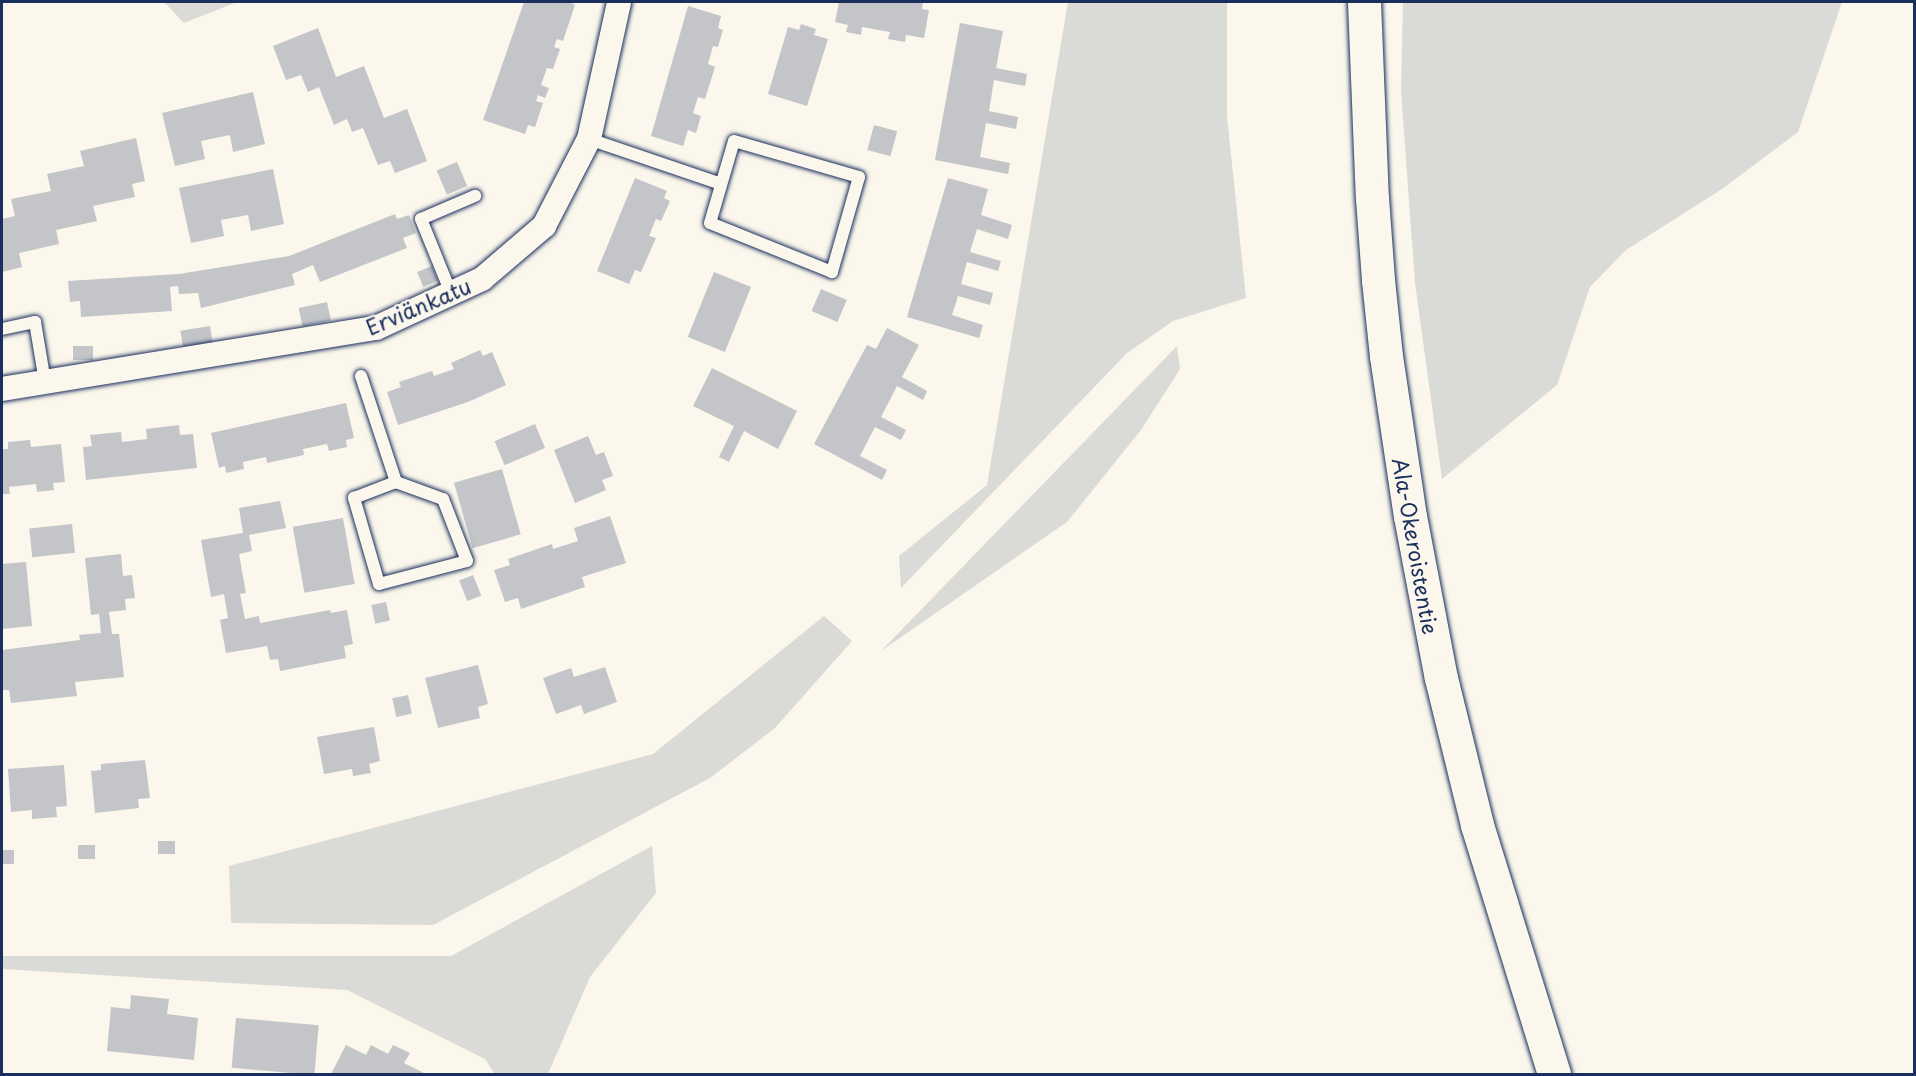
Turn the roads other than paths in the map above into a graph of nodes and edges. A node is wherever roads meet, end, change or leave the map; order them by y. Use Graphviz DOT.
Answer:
graph roads {
  1 [pos="619,2"];
  2 [pos="1364,2"];
  3 [pos="589,139"];
  4 [pos="721,184"];
  5 [pos="476,196"];
  6 [pos="451,293"];
  7 [pos="2,329"];
  8 [pos="362,376"];
  9 [pos="45,382"];
  10 [pos="2,388"];
  11 [pos="396,482"];
  12 [pos="1554,1074"];
  1 -- 3 [label="street, Erviänkatu"];
  2 -- 12 [label="main road, Ala-Okeroistentie"];
  3 -- 4 [label="lane"];
  3 -- 6 [label="street, Erviänkatu"];
  4 -- 4 [label="lane"];
  5 -- 6 [label="lane"];
  6 -- 9 [label="street, Erviänkatu"];
  7 -- 9 [label="lane"];
  8 -- 11 [label="lane"];
  9 -- 10 [label="street, Erviänkatu"];
  11 -- 11 [label="lane"];
}
